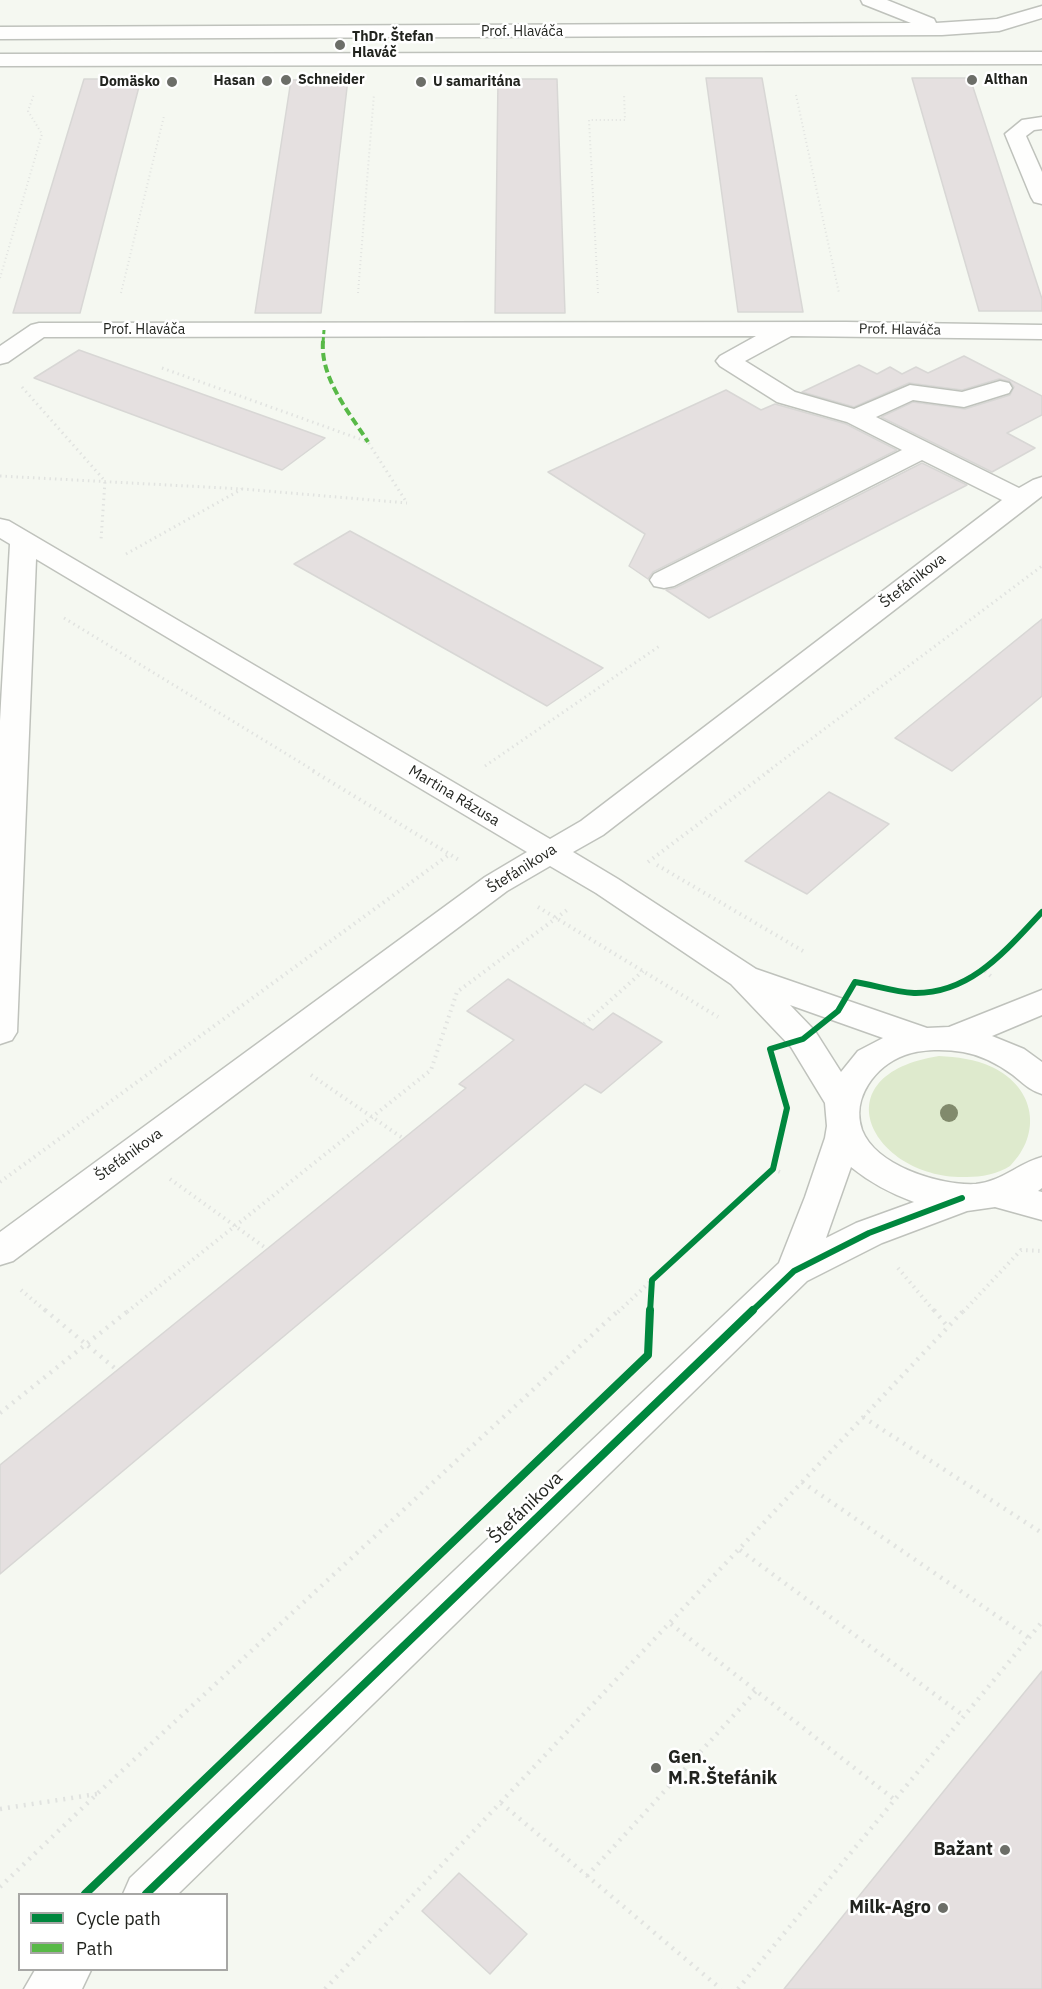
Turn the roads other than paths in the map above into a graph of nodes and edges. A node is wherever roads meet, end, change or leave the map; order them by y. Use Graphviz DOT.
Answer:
graph roads {
  1 [pos="870,0"];
  2 [pos="1042,12"];
  3 [pos="942,29"];
  4 [pos="0,33"];
  5 [pos="1042,53"];
  6 [pos="1042,58"];
  7 [pos="913,59"];
  8 [pos="0,60"];
  9 [pos="1042,123"];
  10 [pos="1041,192"];
  11 [pos="786,329"];
  12 [pos="1042,332"];
  13 [pos="0,357"];
  14 [pos="1000,388"];
  15 [pos="856,417"];
  16 [pos="922,450"];
  17 [pos="1031,492"];
  18 [pos="12,534"];
  19 [pos="664,580"];
  20 [pos="549,852"];
  21 [pos="743,976"];
  22 [pos="1042,1002"];
  23 [pos="0,1032"];
  24 [pos="938,1039"];
  25 [pos="1042,1082"];
  26 [pos="843,1115"];
  27 [pos="1042,1170"];
  28 [pos="999,1195"];
  29 [pos="962,1198"];
  30 [pos="1042,1206"];
  31 [pos="0,1251"];
  32 [pos="794,1271"];
  33 [pos="147,1893"];
  1 -- 3 [label="street"];
  2 -- 3 [label="street, Prof. Hlaváča"];
  3 -- 4 [label="street, Prof. Hlaváča"];
  3 -- 5 [label="street"];
  3 -- 7 [label="street"];
  6 -- 7 [label="street, Prof. Hlaváča"];
  7 -- 8 [label="street, Prof. Hlaváča"];
  9 -- 10 [label="street"];
  11 -- 12 [label="street, Prof. Hlaváča"];
  11 -- 13 [label="street, Prof. Hlaváča"];
  11 -- 15 [label="street"];
  14 -- 15 [label="street"];
  15 -- 16 [label="street"];
  16 -- 17 [label="street"];
  16 -- 19 [label="street"];
  17 -- 20 [label="street, Štefánikova"];
  18 -- 20 [label="street, Martina Rázusa"];
  18 -- 23 [label="street, Martina Rázusa"];
  20 -- 21 [label="street, Martina Rázusa"];
  20 -- 31 [label="street, Štefánikova"];
  21 -- 24 [label="street"];
  21 -- 26 [label="street, Martina Rázusa"];
  22 -- 24 [label="street"];
  24 -- 25 [label="street"];
  24 -- 26 [label="street"];
  26 -- 29 [label="street, Martina Rázusa"];
  26 -- 32 [label="street"];
  27 -- 28 [label="street"];
  28 -- 29 [label="street"];
  28 -- 30 [label="street"];
  29 -- 32 [label="street, Štefánikova"];
  32 -- 33 [label="street, Štefánikova"];
}
